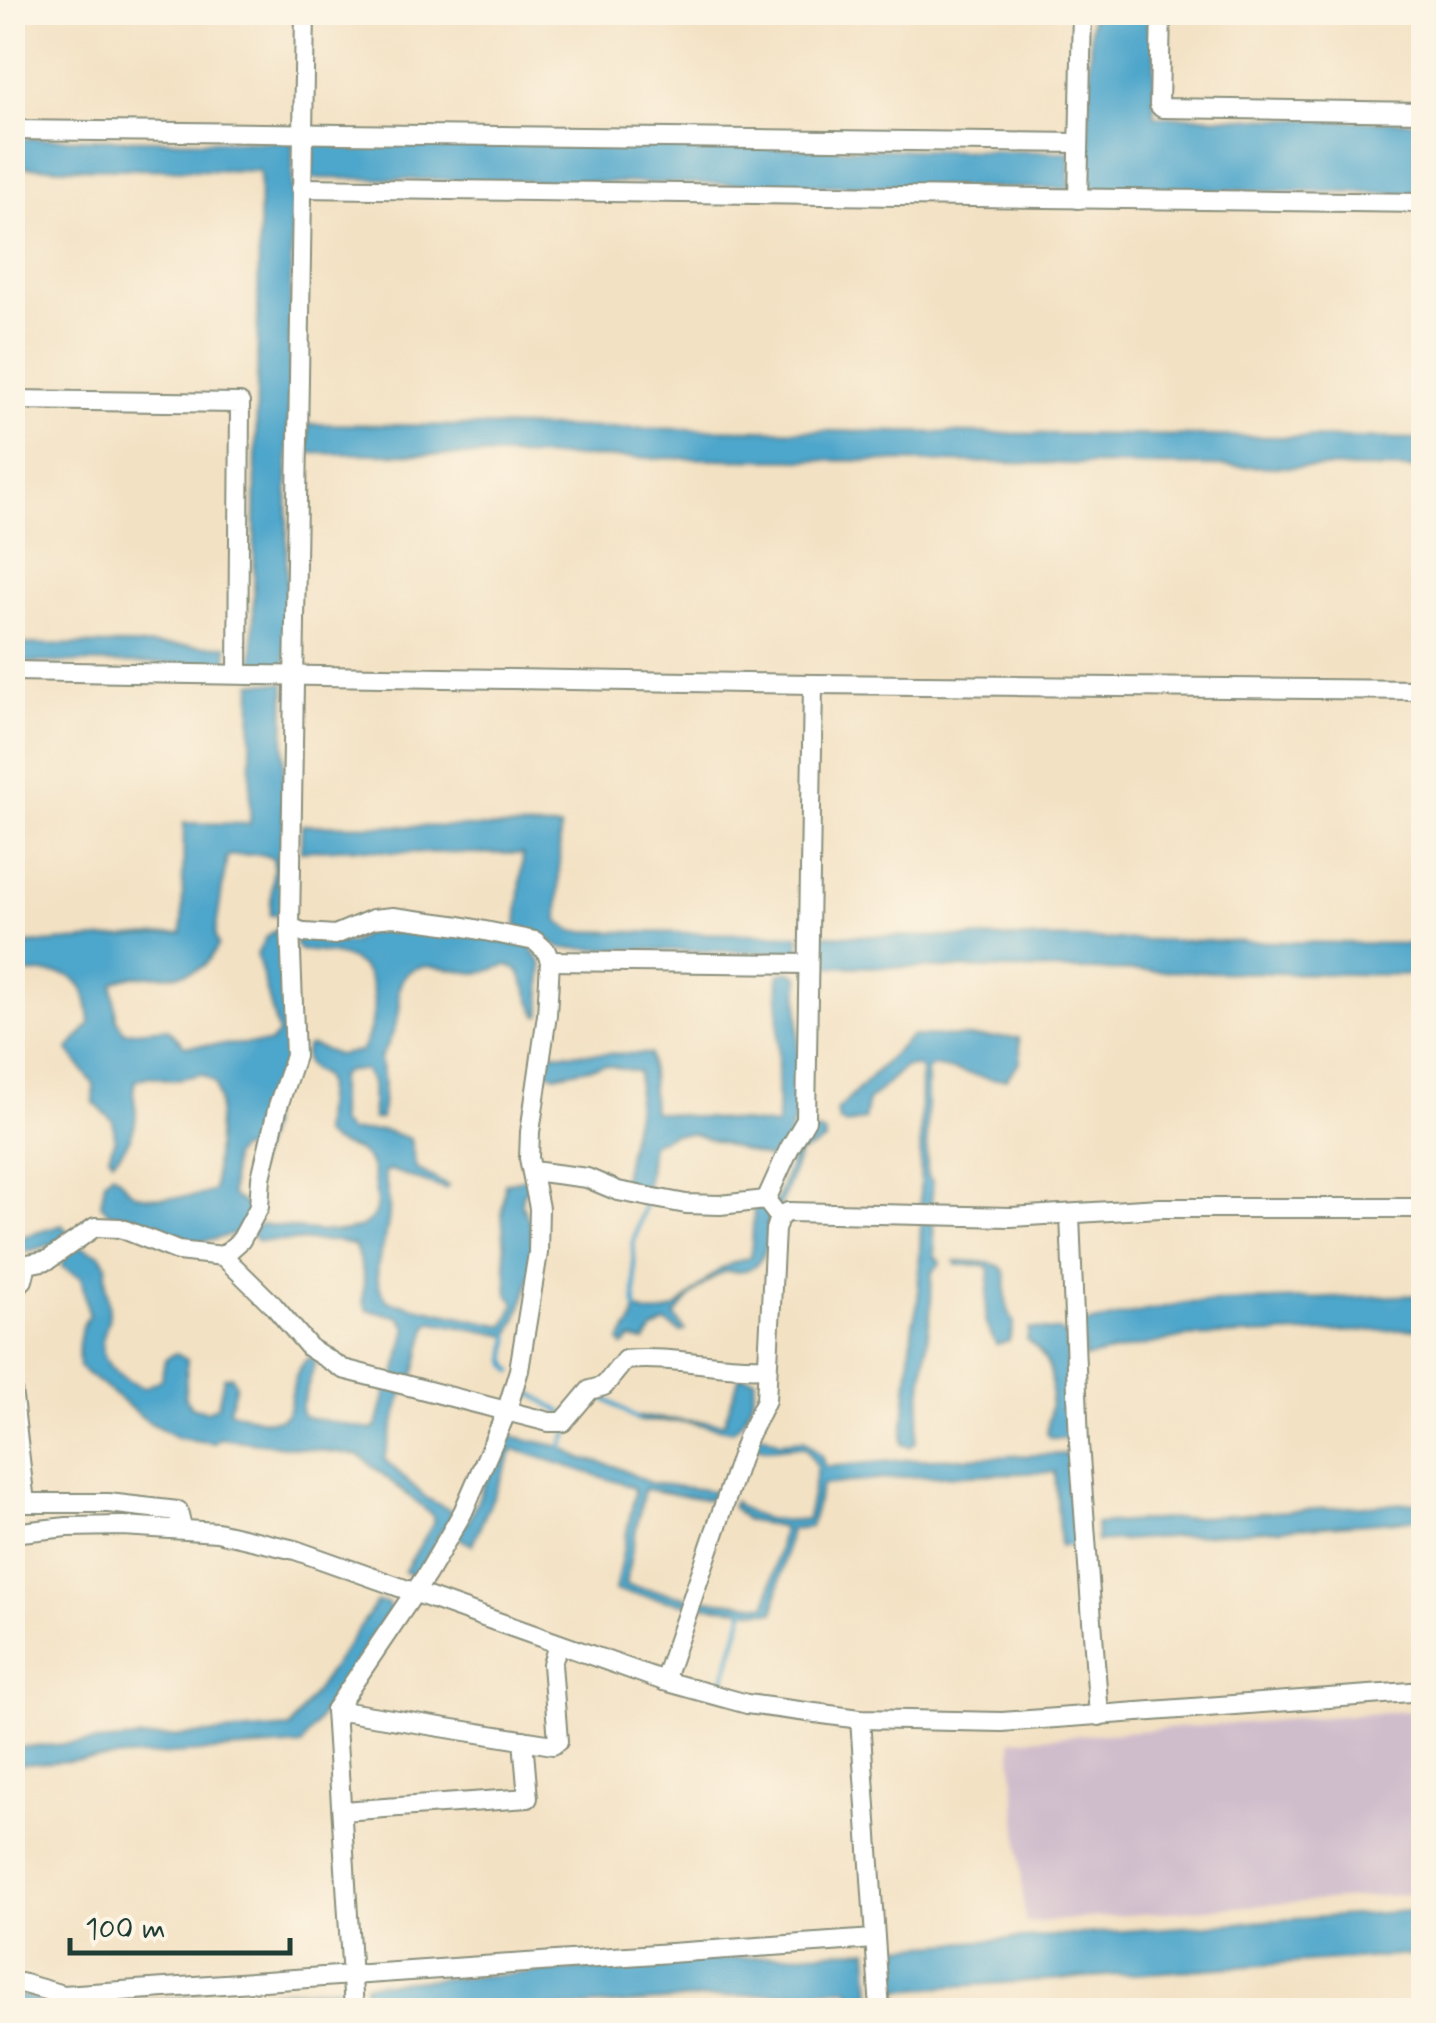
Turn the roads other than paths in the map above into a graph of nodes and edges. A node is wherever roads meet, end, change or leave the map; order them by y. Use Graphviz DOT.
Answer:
graph roads {
  1 [pos="305,12"];
  2 [pos="1082,12"];
  3 [pos="1161,12"];
  4 [pos="1424,112"];
  5 [pos="12,130"];
  6 [pos="1079,143"];
  7 [pos="302,150"];
  8 [pos="301,188"];
  9 [pos="1078,198"];
  10 [pos="1424,202"];
  11 [pos="12,400"];
  12 [pos="12,671"];
  13 [pos="238,674"];
  14 [pos="295,674"];
  15 [pos="813,684"];
  16 [pos="1424,690"];
  17 [pos="290,927"];
  18 [pos="807,951"];
  19 [pos="550,961"];
  20 [pos="533,1172"];
  21 [pos="1424,1208"];
  22 [pos="773,1209"];
  23 [pos="1070,1216"];
  24 [pos="223,1256"];
  25 [pos="20,1266"];
  26 [pos="12,1291"];
  27 [pos="767,1367"];
  28 [pos="12,1389"];
  29 [pos="506,1413"];
  30 [pos="182,1528"];
  31 [pos="12,1533"];
  32 [pos="414,1592"];
  33 [pos="558,1645"];
  34 [pos="664,1682"];
  35 [pos="1424,1690"];
  36 [pos="335,1710"];
  37 [pos="1099,1716"];
  38 [pos="860,1718"];
  39 [pos="523,1740"];
  40 [pos="342,1811"];
  41 [pos="874,1939"];
  42 [pos="22,1983"];
  43 [pos="353,1995"];
  44 [pos="880,2010"];
  1 -- 7 [label="street"];
  2 -- 6 [label="street"];
  3 -- 4 [label="street"];
  5 -- 7 [label="street"];
  6 -- 7 [label="street"];
  6 -- 9 [label="street"];
  7 -- 8 [label="street"];
  8 -- 9 [label="street"];
  8 -- 14 [label="street"];
  9 -- 10 [label="street"];
  11 -- 13 [label="street"];
  12 -- 13 [label="street"];
  13 -- 14 [label="street"];
  14 -- 15 [label="street"];
  14 -- 17 [label="street"];
  15 -- 16 [label="street"];
  15 -- 18 [label="street"];
  17 -- 19 [label="street"];
  17 -- 24 [label="street"];
  18 -- 19 [label="street"];
  18 -- 22 [label="street"];
  19 -- 20 [label="street"];
  20 -- 22 [label="street"];
  20 -- 29 [label="street"];
  21 -- 23 [label="street"];
  22 -- 23 [label="street"];
  22 -- 27 [label="street"];
  23 -- 37 [label="street"];
  24 -- 25 [label="street"];
  24 -- 29 [label="street"];
  25 -- 26 [label="street"];
  27 -- 29 [label="street"];
  27 -- 34 [label="street"];
  28 -- 30 [label="street"];
  29 -- 32 [label="street"];
  30 -- 31 [label="street"];
  30 -- 32 [label="street"];
  32 -- 33 [label="street"];
  32 -- 36 [label="street"];
  33 -- 34 [label="street"];
  33 -- 39 [label="street"];
  34 -- 38 [label="street"];
  35 -- 37 [label="street"];
  36 -- 39 [label="street"];
  36 -- 40 [label="street"];
  37 -- 38 [label="street"];
  38 -- 41 [label="street"];
  39 -- 40 [label="street"];
  40 -- 43 [label="street"];
  41 -- 43 [label="street"];
  41 -- 44 [label="street"];
  42 -- 43 [label="street"];
}
